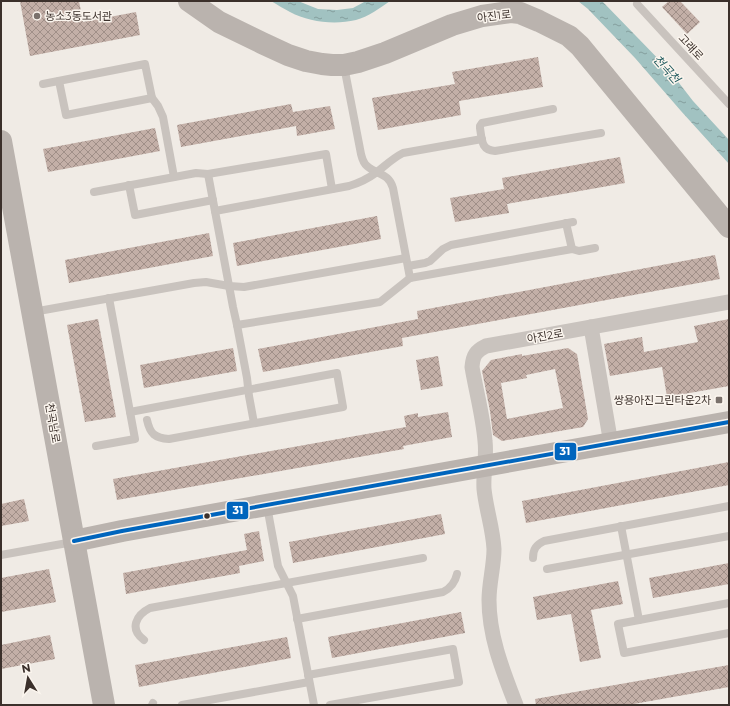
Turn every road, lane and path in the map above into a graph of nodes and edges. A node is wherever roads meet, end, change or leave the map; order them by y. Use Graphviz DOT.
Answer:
graph roads {
  1 [pos="189,1"];
  2 [pos="637,4"];
  3 [pos="344,64"];
  4 [pos="59,81"];
  5 [pos="42,84"];
  6 [pos="152,98"];
  7 [pos="729,104"];
  8 [pos="553,109"];
  9 [pos="600,133"];
  10 [pos="482,139"];
  11 [pos="1,141"];
  12 [pos="377,172"];
  13 [pos="208,174"];
  14 [pos="174,177"];
  15 [pos="129,186"];
  16 [pos="332,189"];
  17 [pos="94,192"];
  18 [pos="213,200"];
  19 [pos="215,211"];
  20 [pos="729,227"];
  21 [pos="595,248"];
  22 [pos="572,249"];
  23 [pos="407,262"];
  24 [pos="410,278"];
  25 [pos="229,286"];
  26 [pos="109,298"];
  27 [pos="729,302"];
  28 [pos="32,312"];
  29 [pos="237,325"];
  30 [pos="591,327"];
  31 [pos="248,390"];
  32 [pos="130,412"];
  33 [pos="147,420"];
  34 [pos="729,422"];
  35 [pos="254,423"];
  36 [pos="611,444"];
  37 [pos="96,446"];
  38 [pos="484,467"];
  39 [pos="267,506"];
  40 [pos="729,506"];
  41 [pos="621,526"];
  42 [pos="729,536"];
  43 [pos="74,541"];
  44 [pos="626,554"];
  45 [pos="1,555"];
  46 [pos="423,558"];
  47 [pos="533,558"];
  48 [pos="547,569"];
  49 [pos="457,574"];
  50 [pos="287,584"];
  51 [pos="729,604"];
  52 [pos="297,619"];
  53 [pos="638,620"];
  54 [pos="729,633"];
  55 [pos="144,640"];
  56 [pos="309,678"];
  57 [pos="104,705"];
  58 [pos="182,705"];
  59 [pos="314,705"];
  60 [pos="330,705"];
  61 [pos="516,705"];
  1 -- 3 [label="street, 아진1로"];
  2 -- 7 [label="lane, 고래로"];
  3 -- 12 [label="lane"];
  3 -- 20 [label="street, 아진1로"];
  4 -- 5 [label="lane"];
  4 -- 6 [label="lane"];
  4 -- 6 [label="lane"];
  6 -- 14 [label="lane"];
  8 -- 10 [label="lane"];
  9 -- 10 [label="lane"];
  10 -- 12 [label="lane"];
  11 -- 28 [label="street, 천곡남로"];
  12 -- 16 [label="lane"];
  12 -- 23 [label="lane"];
  13 -- 14 [label="lane"];
  13 -- 16 [label="lane"];
  13 -- 18 [label="lane"];
  14 -- 15 [label="lane"];
  15 -- 17 [label="lane"];
  15 -- 18 [label="lane"];
  16 -- 19 [label="lane"];
  18 -- 19 [label="lane"];
  19 -- 25 [label="lane"];
  21 -- 22 [label="lane"];
  22 -- 23 [label="lane"];
  22 -- 24 [label="lane"];
  23 -- 24 [label="lane"];
  23 -- 25 [label="lane"];
  24 -- 29 [label="lane"];
  25 -- 26 [label="lane"];
  25 -- 29 [label="lane"];
  26 -- 28 [label="lane"];
  26 -- 32 [label="lane"];
  27 -- 30 [label="street, 아진2로"];
  28 -- 43 [label="street, 천곡남로"];
  29 -- 31 [label="lane"];
  30 -- 36 [label="street"];
  30 -- 38 [label="street, 아진2로"];
  31 -- 32 [label="lane"];
  31 -- 35 [label="lane"];
  31 -- 35 [label="lane"];
  32 -- 37 [label="lane"];
  33 -- 35 [label="lane"];
  34 -- 36 [label="street"];
  36 -- 38 [label="street"];
  38 -- 39 [label="street"];
  38 -- 61 [label="street, 아진2로"];
  39 -- 43 [label="street"];
  39 -- 50 [label="lane"];
  40 -- 41 [label="lane"];
  41 -- 44 [label="lane"];
  41 -- 47 [label="lane"];
  42 -- 44 [label="lane"];
  43 -- 45 [label="lane"];
  43 -- 57 [label="street, 천곡남로"];
  44 -- 48 [label="lane"];
  44 -- 53 [label="lane"];
  46 -- 50 [label="lane"];
  49 -- 52 [label="lane"];
  50 -- 52 [label="lane"];
  50 -- 55 [label="lane"];
  51 -- 53 [label="lane"];
  52 -- 56 [label="lane"];
  53 -- 54 [label="lane"];
  56 -- 58 [label="lane"];
  56 -- 59 [label="lane"];
  56 -- 60 [label="lane"];
}
